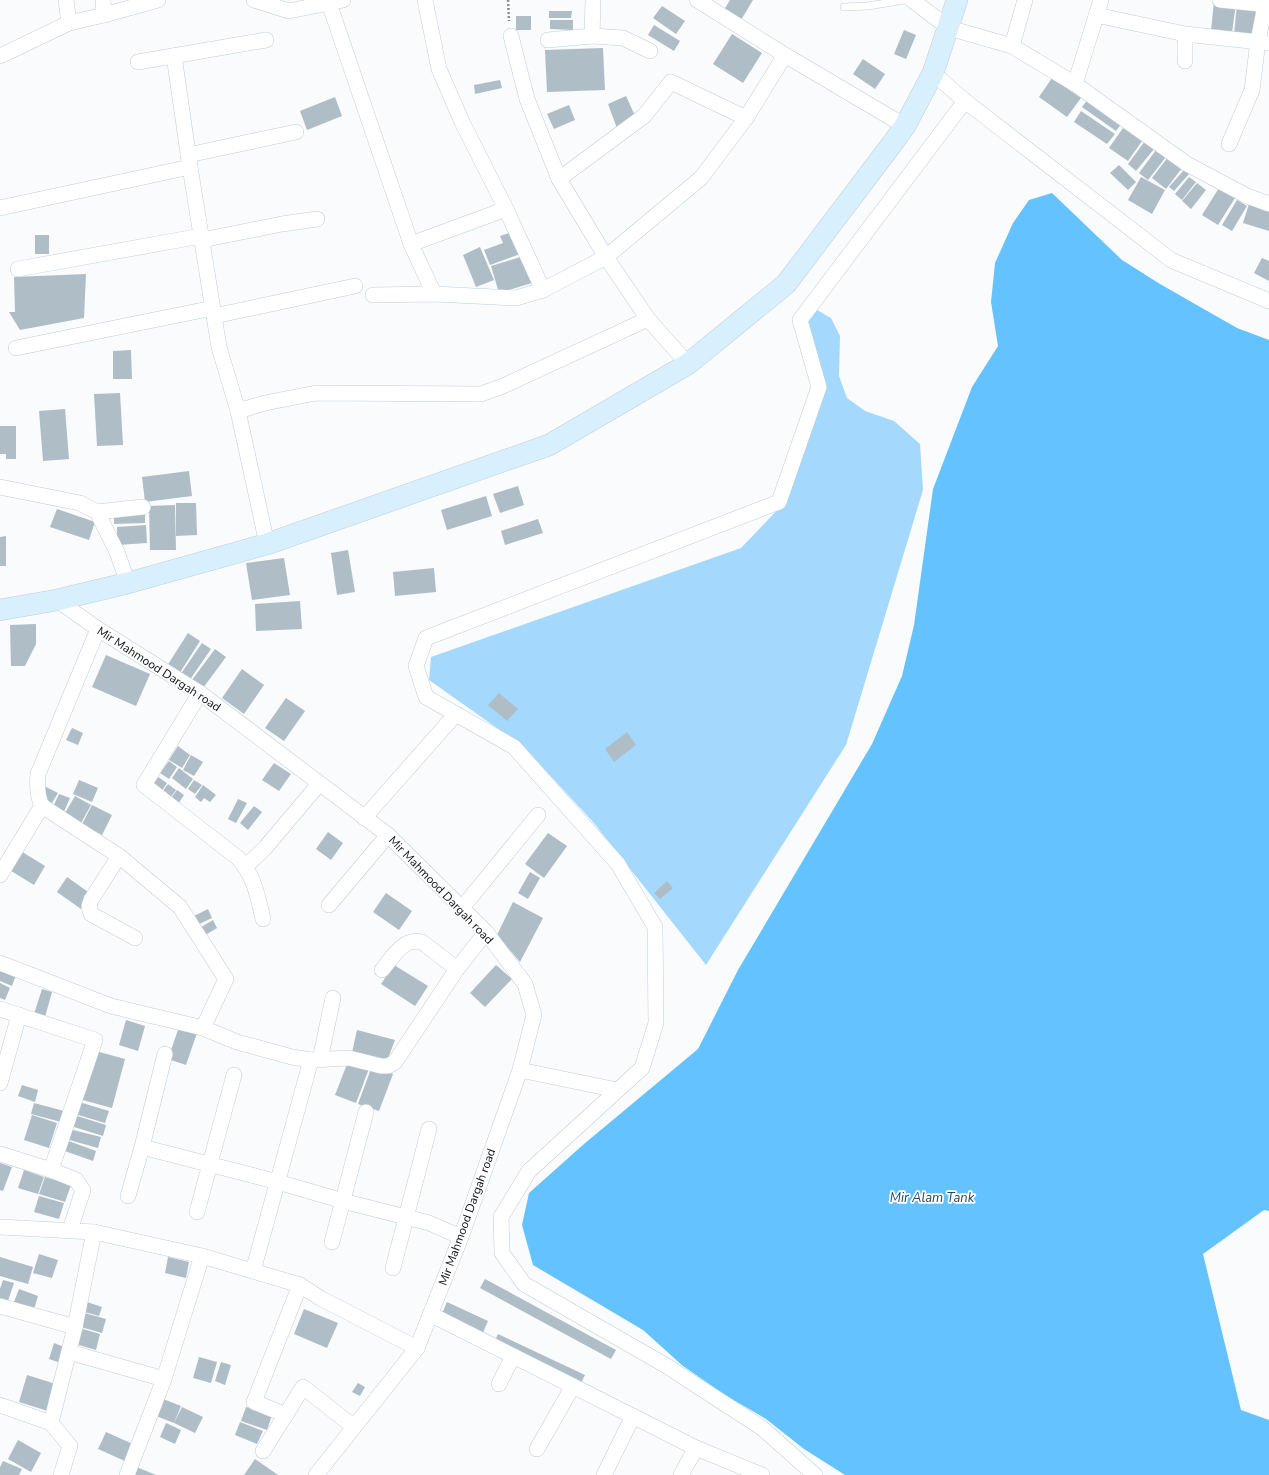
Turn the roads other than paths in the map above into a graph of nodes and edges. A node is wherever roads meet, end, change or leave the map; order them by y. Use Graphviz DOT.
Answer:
graph roads {
  1 [pos="66,0"];
  2 [pos="103,0"];
  3 [pos="158,0"];
  4 [pos="254,0"];
  5 [pos="343,0"];
  6 [pos="425,0"];
  7 [pos="593,0"];
  8 [pos="697,0"];
  9 [pos="904,0"];
  10 [pos="912,0"];
  11 [pos="957,0"];
  12 [pos="1026,0"];
  13 [pos="1101,0"];
  14 [pos="1220,0"];
  15 [pos="328,1"];
  16 [pos="1267,5"];
  17 [pos="844,7"];
  18 [pos="104,15"];
  19 [pos="1096,15"];
  20 [pos="69,23"];
  21 [pos="948,28"];
  22 [pos="1185,34"];
  23 [pos="510,36"];
  24 [pos="592,36"];
  25 [pos="266,40"];
  26 [pos="548,40"];
  27 [pos="1263,42"];
  28 [pos="1012,46"];
  29 [pos="650,51"];
  30 [pos="785,55"];
  31 [pos="0,56"];
  32 [pos="174,56"];
  33 [pos="1185,61"];
  34 [pos="138,62"];
  35 [pos="932,73"];
  36 [pos="1076,84"];
  37 [pos="965,101"];
  38 [pos="746,118"];
  39 [pos="905,126"];
  40 [pos="296,132"];
  41 [pos="1229,144"];
  42 [pos="189,161"];
  43 [pos="559,179"];
  44 [pos="1269,202"];
  45 [pos="0,208"];
  46 [pos="506,209"];
  47 [pos="317,219"];
  48 [pos="201,238"];
  49 [pos="411,244"];
  50 [pos="606,257"];
  51 [pos="18,269"];
  52 [pos="356,286"];
  53 [pos="543,290"];
  54 [pos="434,294"];
  55 [pos="373,295"];
  56 [pos="1269,301"];
  57 [pos="214,312"];
  58 [pos="648,319"];
  59 [pos="16,348"];
  60 [pos="688,364"];
  61 [pos="238,411"];
  62 [pos="0,487"];
  63 [pos="143,507"];
  64 [pos="98,512"];
  65 [pos="267,544"];
  66 [pos="128,583"];
  67 [pos="58,600"];
  68 [pos="0,610"];
  69 [pos="98,629"];
  70 [pos="200,693"];
  71 [pos="456,714"];
  72 [pos="319,784"];
  73 [pos="42,806"];
  74 [pos="538,815"];
  75 [pos="364,818"];
  76 [pos="388,835"];
  77 [pos="118,856"];
  78 [pos="246,866"];
  79 [pos="0,875"];
  80 [pos="329,905"];
  81 [pos="462,908"];
  82 [pos="263,919"];
  83 [pos="486,932"];
  84 [pos="135,938"];
  85 [pos="0,963"];
  86 [pos="457,969"];
  87 [pos="382,970"];
  88 [pos="333,998"];
  89 [pos="0,1008"];
  90 [pos="19,1014"];
  91 [pos="203,1028"];
  92 [pos="165,1054"];
  93 [pos="316,1060"];
  94 [pos="520,1070"];
  95 [pos="234,1075"];
  96 [pos="0,1083"];
  97 [pos="617,1090"];
  98 [pos="366,1112"];
  99 [pos="429,1128"];
  100 [pos="142,1147"];
  101 [pos="0,1154"];
  102 [pos="210,1164"];
  103 [pos="51,1170"];
  104 [pos="278,1182"];
  105 [pos="128,1196"];
  106 [pos="343,1201"];
  107 [pos="197,1212"];
  108 [pos="406,1218"];
  109 [pos="0,1227"];
  110 [pos="70,1230"];
  111 [pos="94,1232"];
  112 [pos="461,1237"];
  113 [pos="332,1242"];
  114 [pos="202,1256"];
  115 [pos="393,1268"];
  116 [pos="254,1271"];
  117 [pos="300,1285"];
  118 [pos="0,1306"];
  119 [pos="430,1314"];
  120 [pos="75,1327"];
  121 [pos="417,1348"];
  122 [pos="69,1352"];
  123 [pos="513,1356"];
  124 [pos="164,1378"];
  125 [pos="499,1384"];
  126 [pos="573,1386"];
  127 [pos="0,1405"];
  128 [pos="286,1415"];
  129 [pos="633,1416"];
  130 [pos="51,1423"];
  131 [pos="354,1427"];
  132 [pos="696,1448"];
  133 [pos="537,1449"];
  134 [pos="263,1451"];
  135 [pos="61,1475"];
  136 [pos="127,1475"];
  137 [pos="316,1475"];
  138 [pos="604,1475"];
  139 [pos="681,1475"];
  140 [pos="762,1475"];
  141 [pos="815,1475"];
  1 -- 20 [label="street"];
  2 -- 18 [label="street"];
  3 -- 18 [label="street"];
  4 -- 15 [label="street"];
  5 -- 15 [label="street"];
  6 -- 46 [label="street"];
  7 -- 24 [label="street"];
  8 -- 30 [label="street"];
  9 -- 17 [label="lane"];
  10 -- 21 [label="street"];
  11 -- 21 [label="main road"];
  12 -- 28 [label="street"];
  13 -- 19 [label="street"];
  14 -- 16 [label="street"];
  15 -- 49 [label="street"];
  16 -- 27 [label="street"];
  18 -- 20 [label="street"];
  19 -- 22 [label="street"];
  19 -- 36 [label="street"];
  20 -- 31 [label="street"];
  21 -- 28 [label="street"];
  21 -- 35 [label="main road"];
  22 -- 27 [label="street"];
  22 -- 33 [label="street"];
  23 -- 43 [label="street"];
  24 -- 26 [label="street"];
  24 -- 29 [label="street"];
  25 -- 32 [label="street"];
  27 -- 41 [label="street"];
  28 -- 36 [label="street"];
  30 -- 38 [label="street"];
  30 -- 39 [label="street"];
  32 -- 34 [label="street"];
  32 -- 42 [label="street"];
  35 -- 37 [label="street"];
  35 -- 39 [label="main road"];
  36 -- 44 [label="street"];
  37 -- 56 [label="street"];
  37 -- 71 [label="street"];
  38 -- 43 [label="street"];
  38 -- 50 [label="street"];
  39 -- 60 [label="main road"];
  40 -- 42 [label="street"];
  42 -- 45 [label="street"];
  42 -- 48 [label="street"];
  43 -- 50 [label="street"];
  46 -- 49 [label="street"];
  46 -- 53 [label="street"];
  47 -- 48 [label="street"];
  48 -- 51 [label="street"];
  48 -- 57 [label="street"];
  49 -- 54 [label="street"];
  50 -- 53 [label="street"];
  50 -- 58 [label="street"];
  52 -- 57 [label="street"];
  53 -- 54 [label="street"];
  54 -- 55 [label="street"];
  57 -- 59 [label="street"];
  57 -- 61 [label="street"];
  58 -- 60 [label="street"];
  58 -- 61 [label="street"];
  60 -- 65 [label="main road"];
  61 -- 65 [label="street"];
  62 -- 64 [label="street"];
  63 -- 64 [label="street"];
  64 -- 66 [label="street"];
  65 -- 66 [label="main road"];
  66 -- 67 [label="main road"];
  67 -- 68 [label="main road"];
  67 -- 69 [label="street, Mir Mahmood Dargah road"];
  69 -- 70 [label="street, Mir Mahmood Dargah road"];
  69 -- 73 [label="street"];
  70 -- 72 [label="street, Mir Mahmood Dargah road"];
  70 -- 78 [label="street"];
  71 -- 75 [label="street"];
  71 -- 97 [label="street"];
  72 -- 75 [label="street, Mir Mahmood Dargah road"];
  72 -- 78 [label="street"];
  73 -- 77 [label="street"];
  73 -- 79 [label="street"];
  74 -- 81 [label="street"];
  75 -- 76 [label="street, Mir Mahmood Dargah road"];
  76 -- 80 [label="street"];
  76 -- 81 [label="street, Mir Mahmood Dargah road"];
  77 -- 84 [label="street"];
  77 -- 91 [label="street"];
  78 -- 82 [label="street"];
  81 -- 83 [label="street, Mir Mahmood Dargah road"];
  83 -- 86 [label="street"];
  83 -- 94 [label="street, Mir Mahmood Dargah road"];
  85 -- 91 [label="street"];
  86 -- 87 [label="street"];
  86 -- 93 [label="street"];
  88 -- 93 [label="street"];
  89 -- 90 [label="street"];
  90 -- 96 [label="street"];
  90 -- 103 [label="street"];
  91 -- 93 [label="street"];
  92 -- 100 [label="street"];
  93 -- 104 [label="street"];
  94 -- 97 [label="street"];
  94 -- 112 [label="street, Mir Mahmood Dargah road"];
  95 -- 102 [label="street"];
  97 -- 141 [label="street"];
  98 -- 106 [label="street"];
  99 -- 108 [label="street"];
  100 -- 102 [label="street"];
  100 -- 105 [label="street"];
  101 -- 103 [label="street"];
  102 -- 104 [label="street"];
  102 -- 107 [label="street"];
  103 -- 110 [label="street"];
  104 -- 106 [label="street"];
  104 -- 116 [label="street"];
  106 -- 108 [label="street"];
  106 -- 113 [label="street"];
  108 -- 112 [label="street"];
  108 -- 115 [label="street"];
  109 -- 110 [label="street"];
  110 -- 111 [label="street"];
  111 -- 114 [label="street"];
  111 -- 120 [label="street"];
  112 -- 119 [label="street, Mir Mahmood Dargah road"];
  114 -- 116 [label="street"];
  114 -- 124 [label="street"];
  116 -- 117 [label="street"];
  117 -- 121 [label="street"];
  117 -- 128 [label="street"];
  118 -- 120 [label="street"];
  119 -- 121 [label="street, Mir Mahmood Dargah road"];
  119 -- 123 [label="street"];
  120 -- 122 [label="street"];
  121 -- 131 [label="street, Mir Mahmood Dargah road"];
  122 -- 124 [label="street"];
  122 -- 130 [label="street"];
  123 -- 125 [label="street"];
  123 -- 126 [label="street"];
  124 -- 136 [label="street"];
  126 -- 129 [label="street"];
  126 -- 133 [label="street"];
  127 -- 130 [label="street"];
  128 -- 131 [label="street"];
  128 -- 134 [label="street"];
  129 -- 132 [label="street"];
  129 -- 138 [label="street"];
  130 -- 135 [label="street"];
  131 -- 137 [label="street, Mir Mahmood Dargah road"];
  132 -- 139 [label="street"];
  132 -- 140 [label="street"];
}
